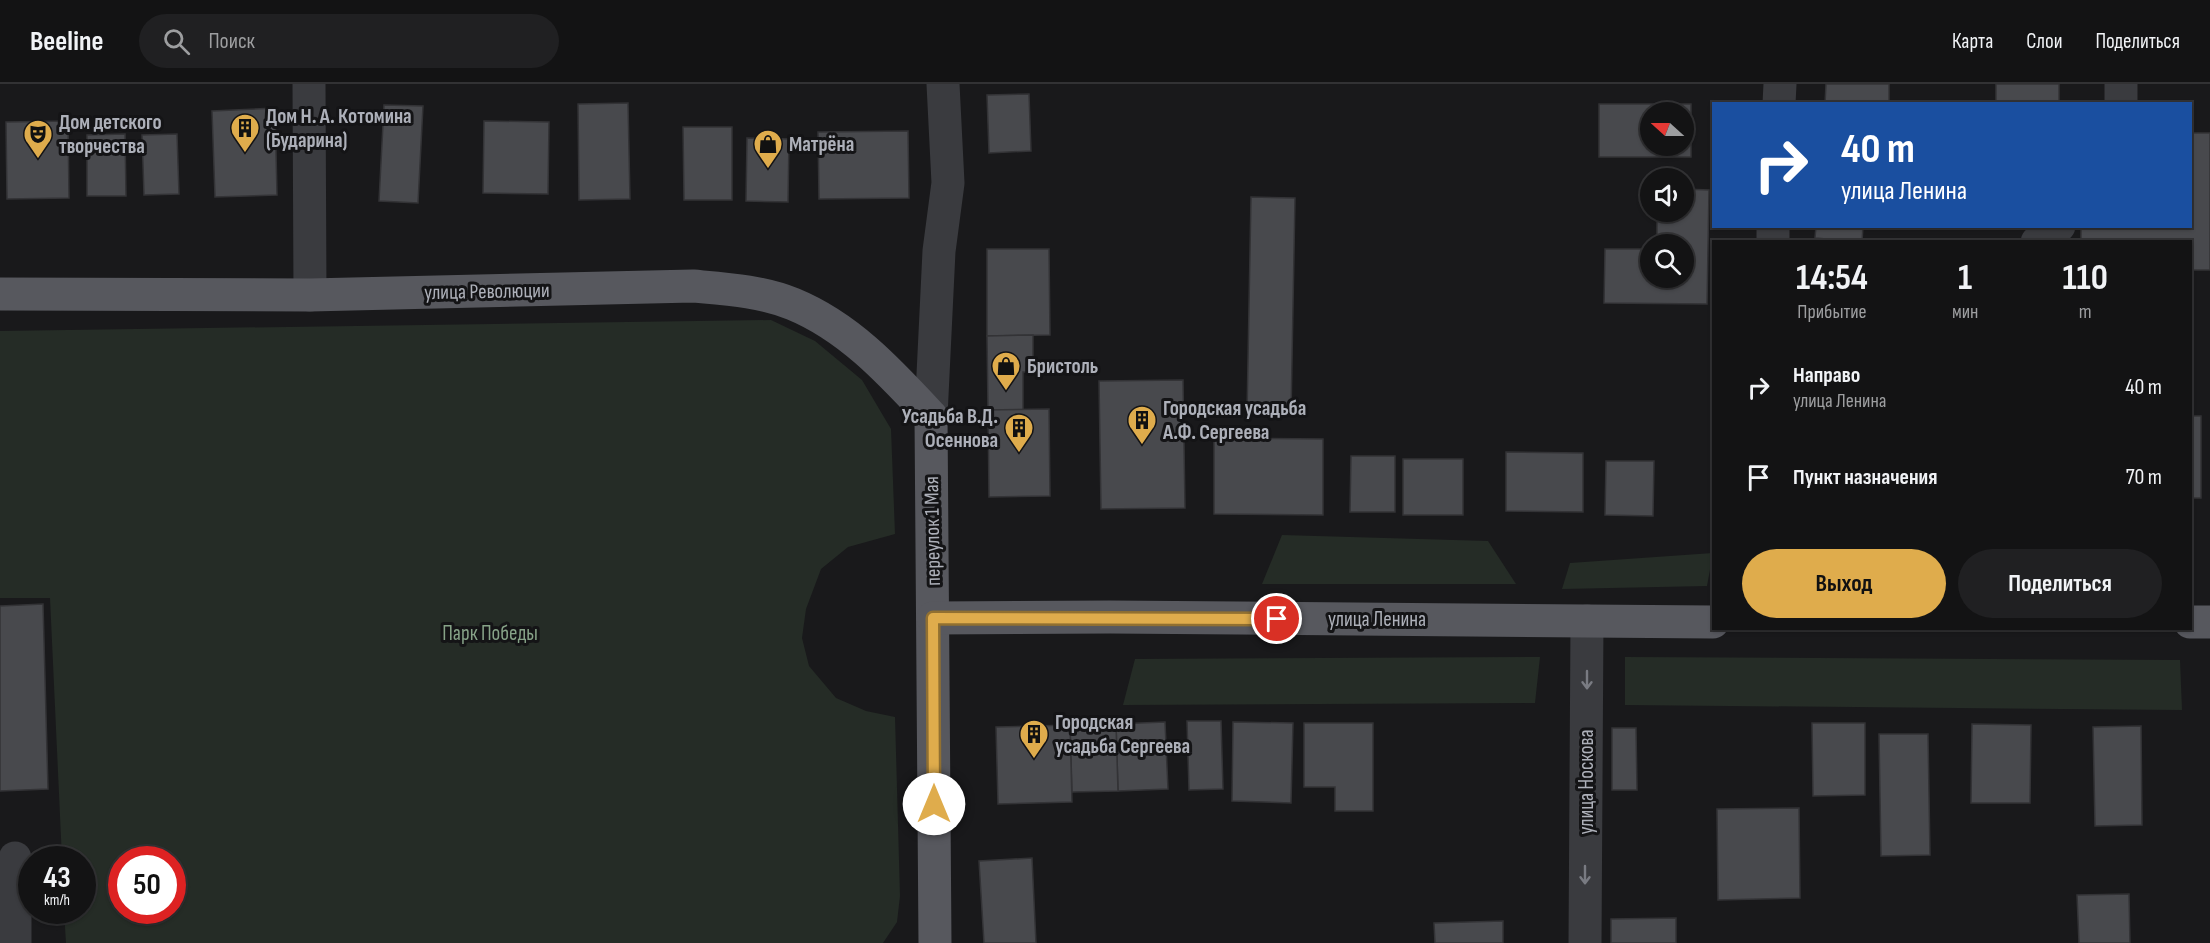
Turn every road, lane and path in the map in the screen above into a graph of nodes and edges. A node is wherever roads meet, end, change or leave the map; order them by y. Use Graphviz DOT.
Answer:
graph roads {
  1 [pos="309,84"];
  2 [pos="943,84"];
  3 [pos="1780,84"];
  4 [pos="2121,84"];
  5 [pos="1779,102"];
  6 [pos="2121,102"];
  7 [pos="2056,228"];
  8 [pos="2040,240"];
  9 [pos="0,294"];
  10 [pos="310,295"];
  11 [pos="931,416"];
  12 [pos="933,618"];
  13 [pos="1587,621"];
  14 [pos="1712,622"];
  15 [pos="2192,622"];
  16 [pos="2210,622"];
  17 [pos="15,858"];
  18 [pos="15,943"];
  19 [pos="935,943"];
  20 [pos="1585,943"];
  1 -- 10 [label="street"];
  2 -- 11 [label="street, переулок 1 Мая"];
  3 -- 5 [label="street"];
  4 -- 6 [label="street"];
  7 -- 8 [label="street"];
  9 -- 10 [label="main road, улица Революции"];
  10 -- 11 [label="main road, улица Революции"];
  11 -- 12 [label="main road, переулок 1 Мая"];
  12 -- 13 [label="main road, улица Ленина"];
  12 -- 19 [label="main road, переулок 1 Мая"];
  13 -- 14 [label="main road, улица Ленина"];
  13 -- 20 [label="street, улица Носкова, one-way"];
  15 -- 16 [label="main road"];
  17 -- 18 [label="street"];
}
